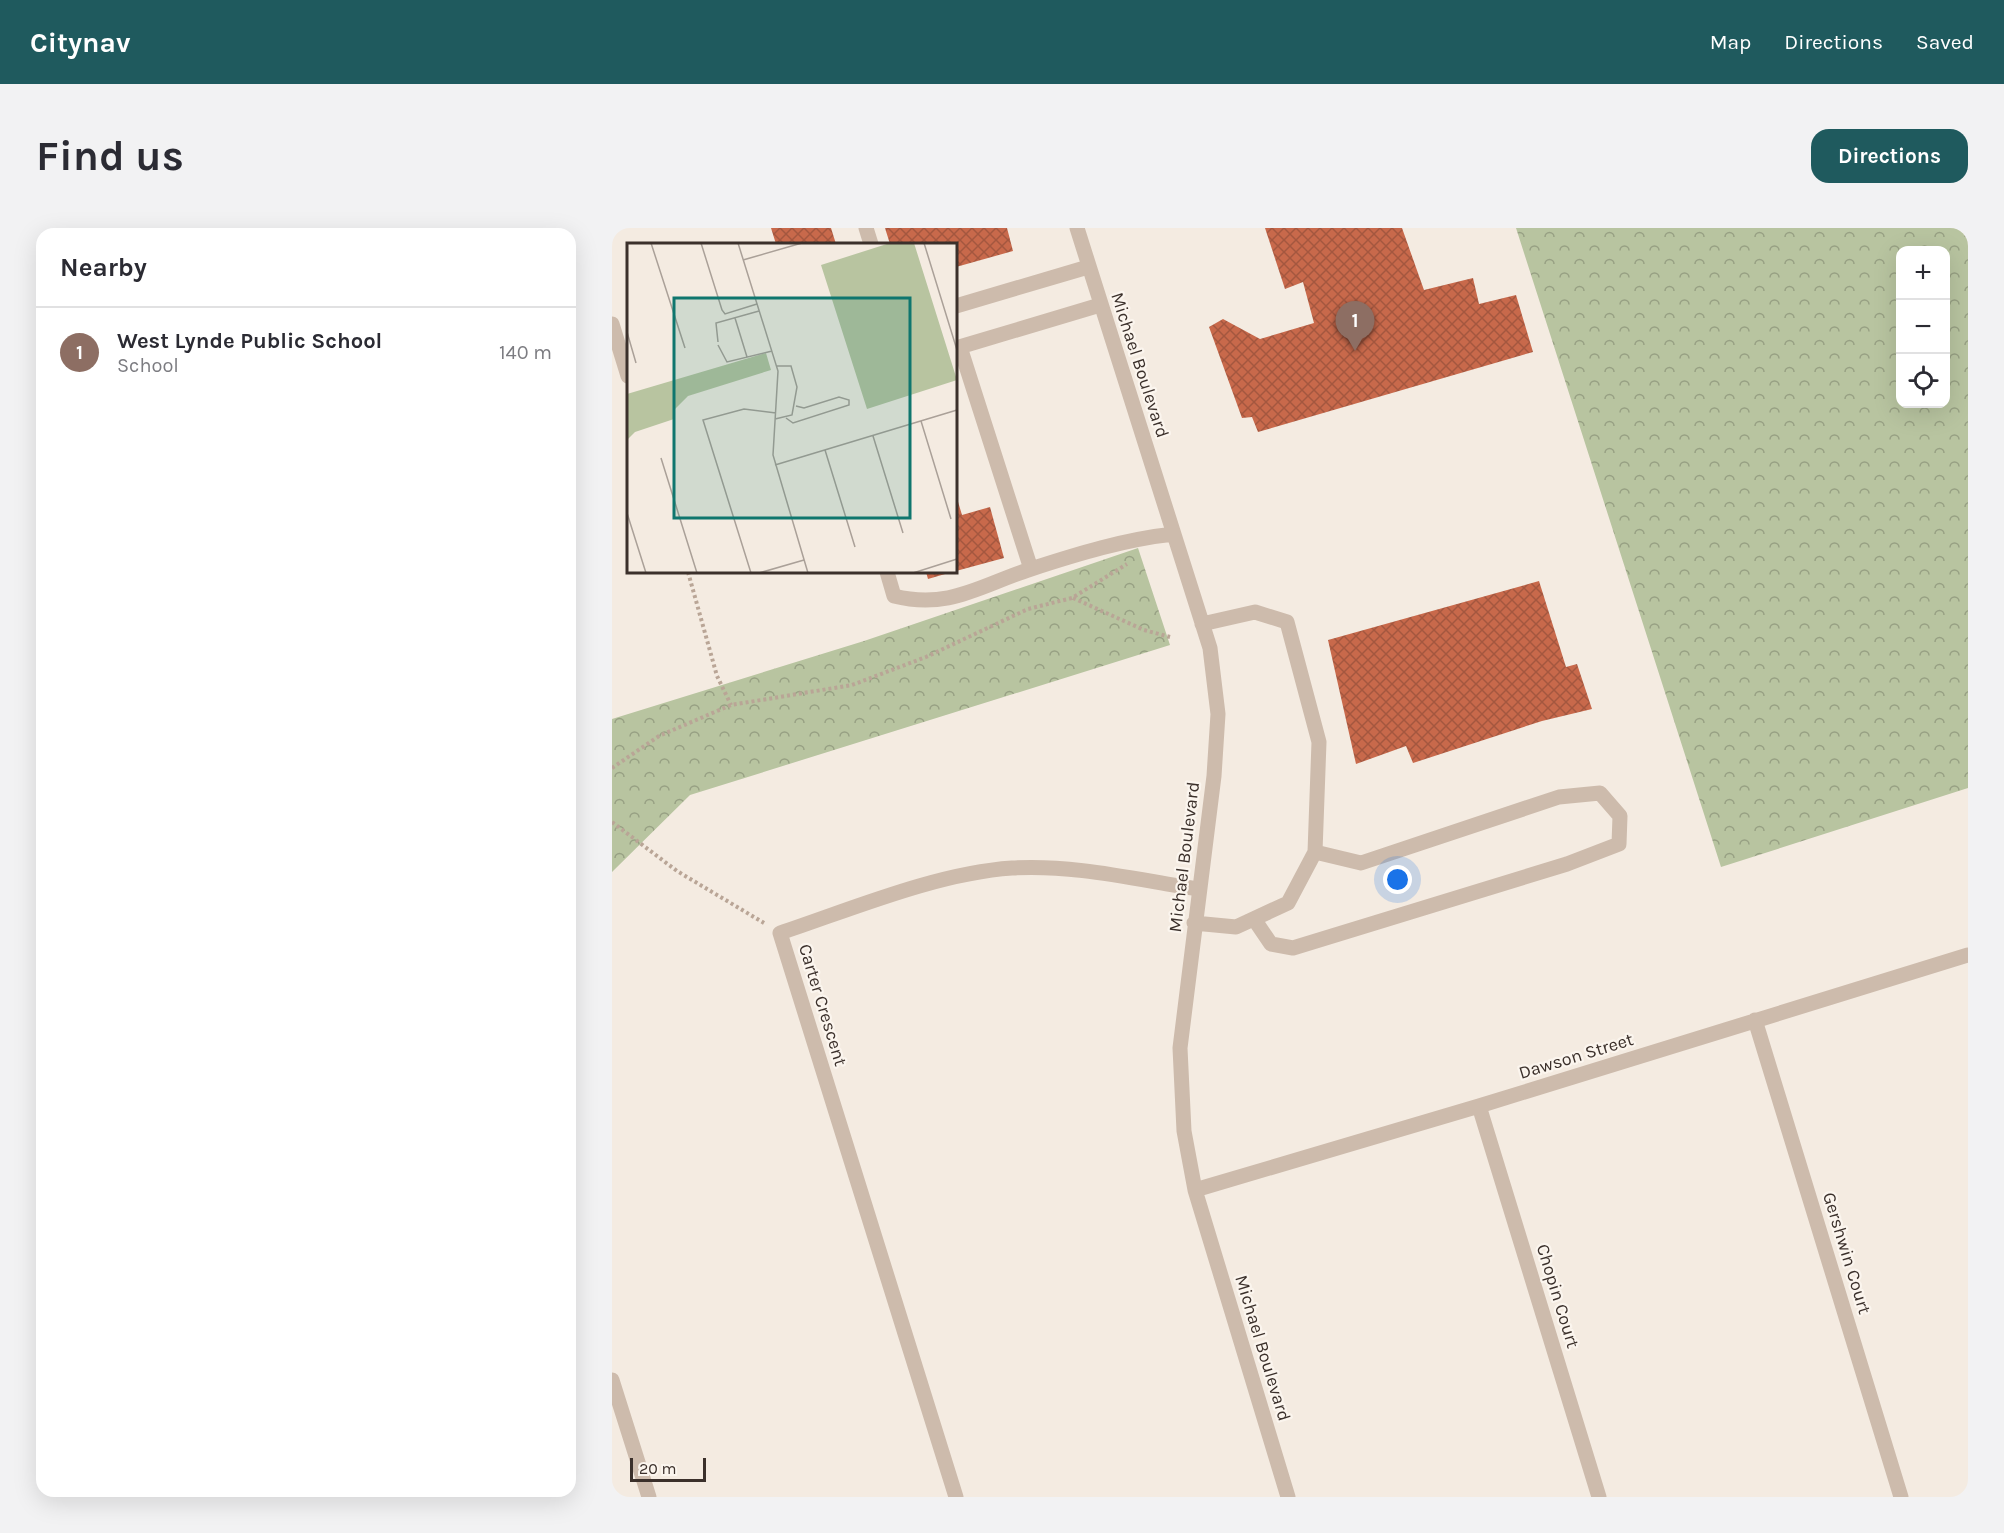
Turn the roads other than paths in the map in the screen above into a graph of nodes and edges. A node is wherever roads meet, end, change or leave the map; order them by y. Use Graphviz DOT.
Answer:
graph roads {
  1 [pos="866,228"];
  2 [pos="1077,228"];
  3 [pos="871,243"];
  4 [pos="1088,267"];
  5 [pos="1100,305"];
  6 [pos="957,306"];
  7 [pos="612,324"];
  8 [pos="958,347"];
  9 [pos="627,373"];
  10 [pos="1174,534"];
  11 [pos="1031,569"];
  12 [pos="887,573"];
  13 [pos="1202,624"];
  14 [pos="1315,852"];
  15 [pos="1198,890"];
  16 [pos="1254,919"];
  17 [pos="1194,923"];
  18 [pos="1968,955"];
  19 [pos="1755,1020"];
  20 [pos="1479,1106"];
  21 [pos="1195,1190"];
  22 [pos="612,1380"];
  23 [pos="649,1497"];
  24 [pos="956,1497"];
  25 [pos="1288,1497"];
  26 [pos="1599,1497"];
  27 [pos="1901,1497"];
  1 -- 3 [label="street"];
  2 -- 4 [label="street, Michael Boulevard"];
  4 -- 5 [label="street, Michael Boulevard"];
  4 -- 6 [label="street"];
  5 -- 8 [label="street"];
  5 -- 10 [label="street, Michael Boulevard"];
  7 -- 9 [label="street"];
  8 -- 11 [label="street"];
  10 -- 11 [label="street"];
  10 -- 13 [label="street, Michael Boulevard"];
  11 -- 12 [label="street"];
  13 -- 14 [label="street"];
  13 -- 15 [label="street, Michael Boulevard"];
  14 -- 16 [label="street"];
  14 -- 16 [label="street"];
  15 -- 17 [label="street, Michael Boulevard"];
  15 -- 24 [label="street, Carter Crescent"];
  16 -- 17 [label="street"];
  17 -- 21 [label="street, Michael Boulevard"];
  18 -- 19 [label="street, Dawson Street"];
  19 -- 20 [label="street, Dawson Street"];
  19 -- 27 [label="street, Gershwin Court"];
  20 -- 21 [label="street, Dawson Street"];
  20 -- 26 [label="street, Chopin Court"];
  21 -- 25 [label="street, Michael Boulevard"];
  22 -- 23 [label="street"];
}
